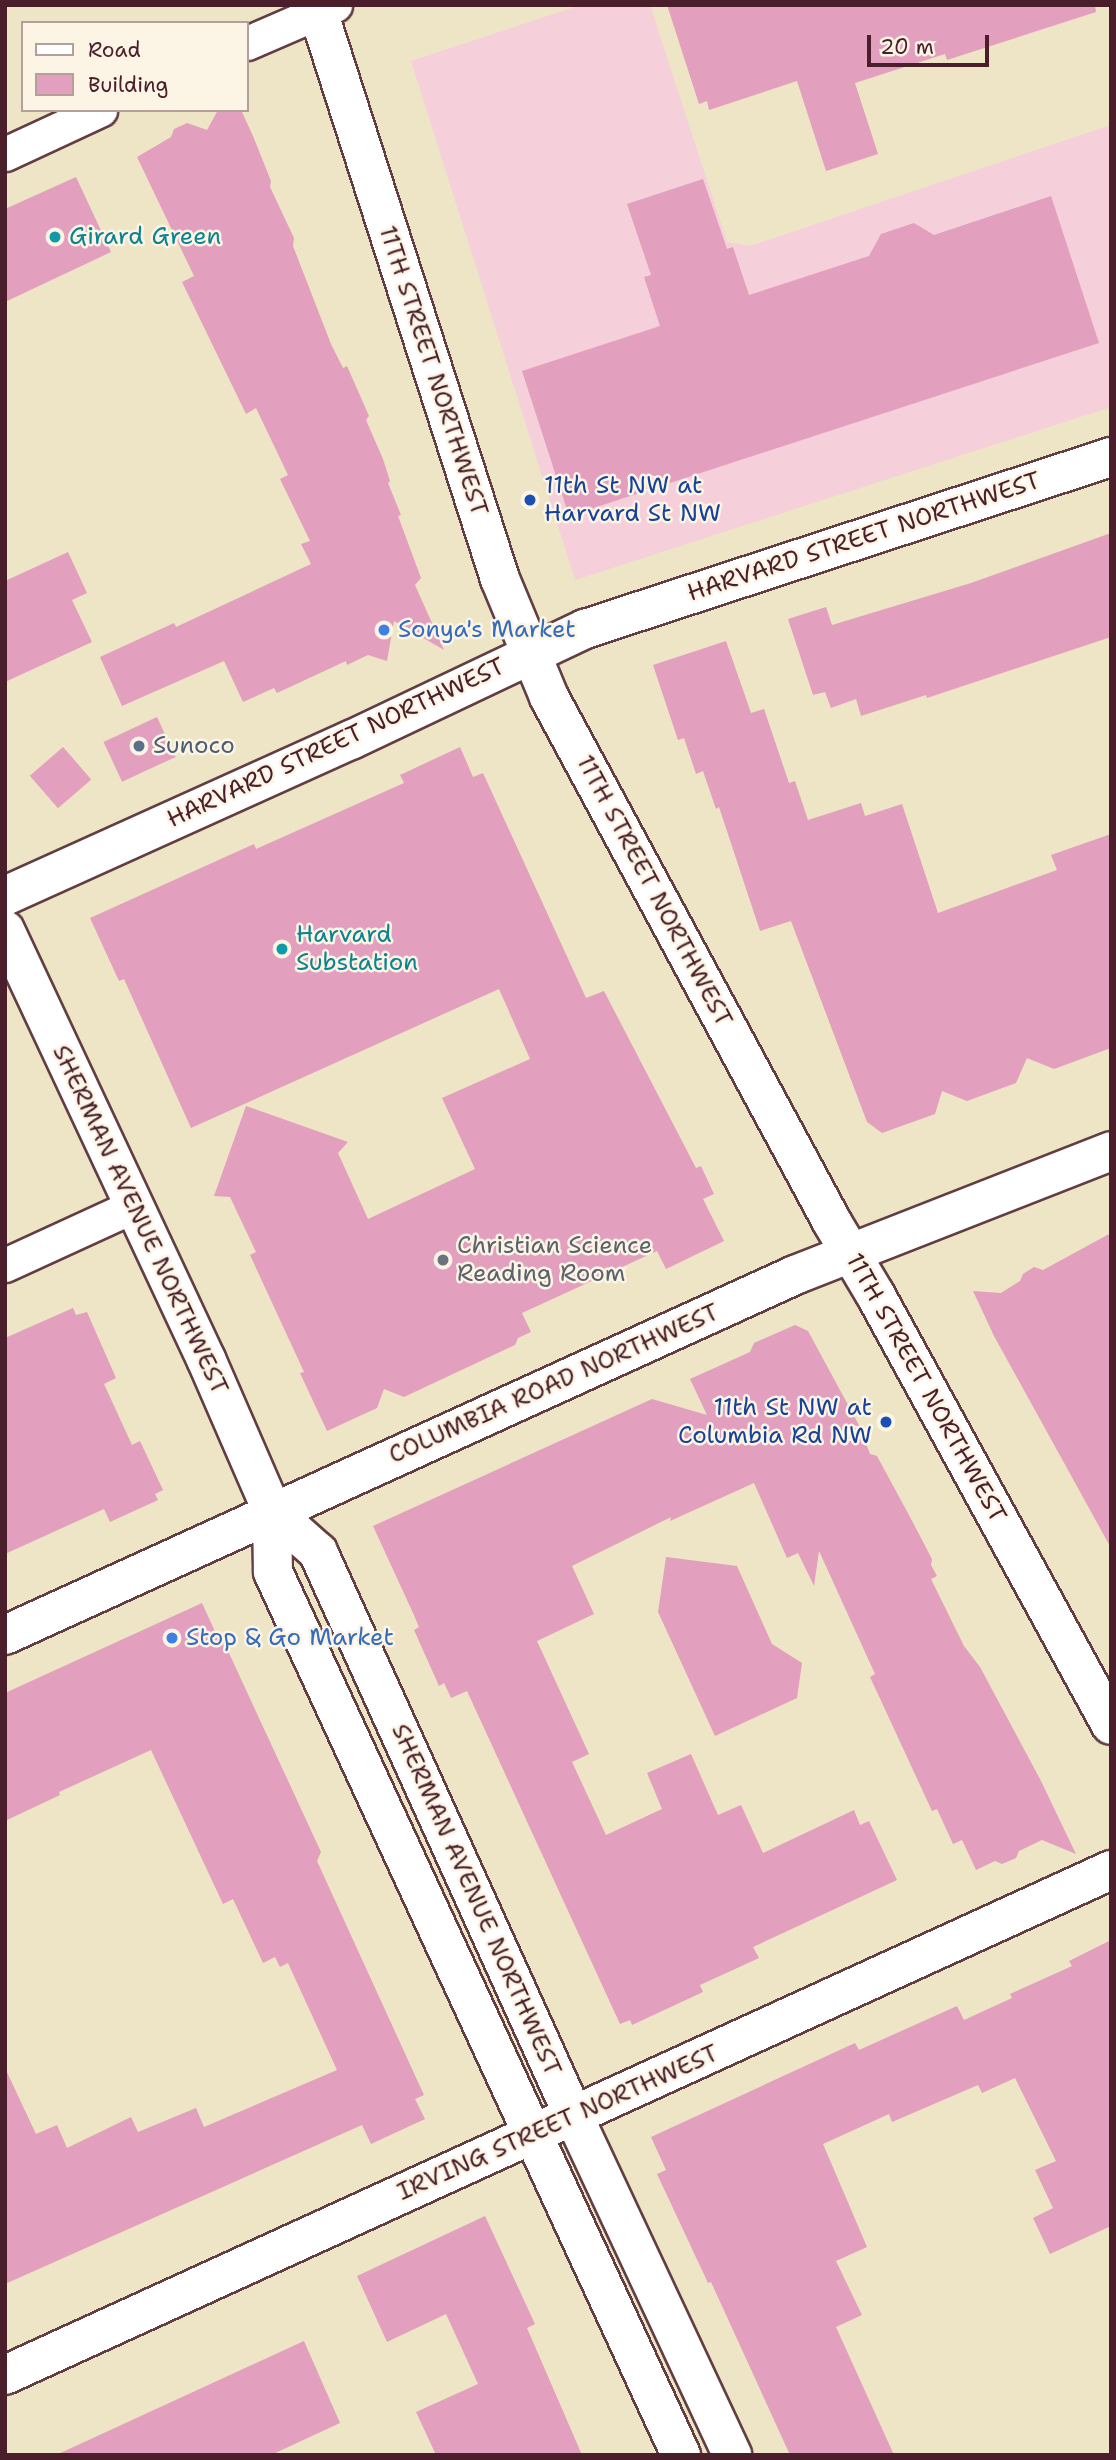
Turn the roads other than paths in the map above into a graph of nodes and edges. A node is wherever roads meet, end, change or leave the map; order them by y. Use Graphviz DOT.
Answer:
graph roads {
  1 [pos="323,7"];
  2 [pos="248,43"];
  3 [pos="96,112"];
  4 [pos="5,154"];
  5 [pos="1111,457"];
  6 [pos="529,653"];
  7 [pos="5,896"];
  8 [pos="5,930"];
  9 [pos="1111,1151"];
  10 [pos="134,1206"];
  11 [pos="851,1251"];
  12 [pos="5,1265"];
  13 [pos="272,1511"];
  14 [pos="5,1635"];
  15 [pos="1111,1725"];
  16 [pos="1111,1870"];
  17 [pos="574,2117"];
  18 [pos="533,2134"];
  19 [pos="5,2375"];
  20 [pos="681,2455"];
  21 [pos="732,2455"];
  1 -- 2 [label="street"];
  1 -- 6 [label="main road, 11TH STREET NORTHWEST"];
  3 -- 4 [label="street"];
  5 -- 6 [label="main road, HARVARD STREET NORTHWEST"];
  6 -- 7 [label="main road, HARVARD STREET NORTHWEST"];
  6 -- 11 [label="main road, 11TH STREET NORTHWEST"];
  8 -- 10 [label="main road, SHERMAN AVENUE NORTHWEST"];
  9 -- 11 [label="main road, COLUMBIA ROAD NORTHWEST"];
  10 -- 12 [label="street"];
  10 -- 13 [label="main road, SHERMAN AVENUE NORTHWEST"];
  11 -- 13 [label="main road, COLUMBIA ROAD NORTHWEST"];
  11 -- 15 [label="main road, 11TH STREET NORTHWEST"];
  13 -- 14 [label="main road, COLUMBIA ROAD NORTHWEST"];
  13 -- 17 [label="main road, SHERMAN AVENUE NORTHWEST"];
  13 -- 18 [label="main road, SHERMAN AVENUE NORTHWEST"];
  16 -- 17 [label="main road, IRVING STREET NORTHWEST"];
  17 -- 18 [label="main road, IRVING STREET NORTHWEST"];
  17 -- 21 [label="main road, SHERMAN AVENUE NORTHWEST"];
  18 -- 19 [label="main road, IRVING STREET NORTHWEST"];
  18 -- 20 [label="main road, SHERMAN AVENUE NORTHWEST"];
}
